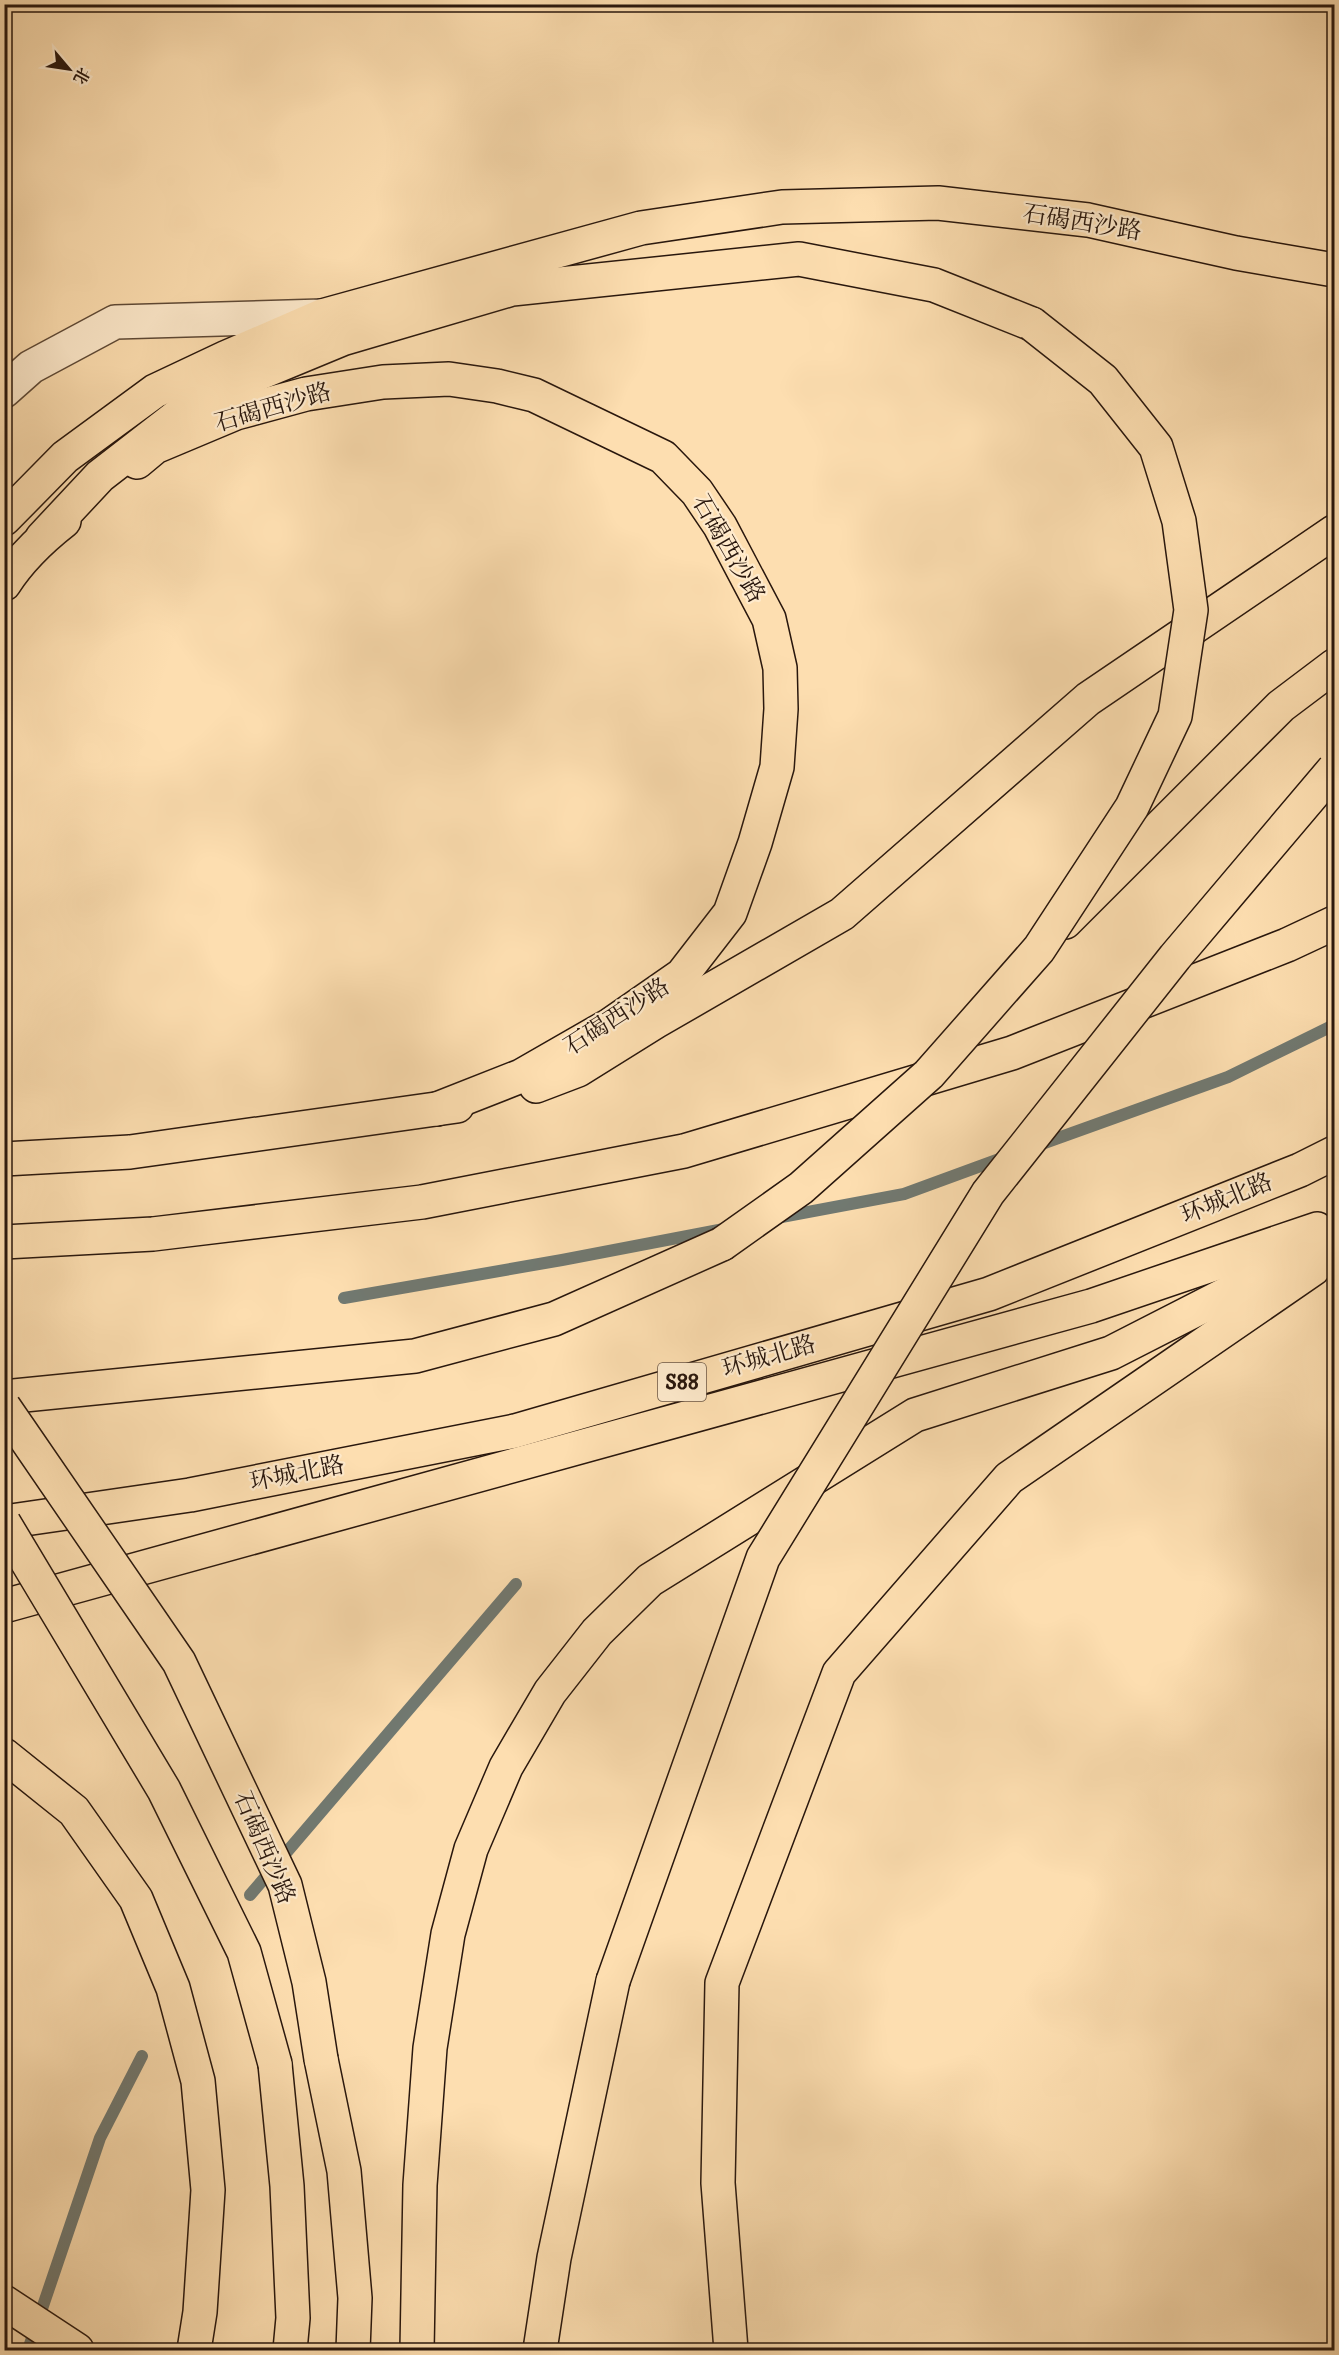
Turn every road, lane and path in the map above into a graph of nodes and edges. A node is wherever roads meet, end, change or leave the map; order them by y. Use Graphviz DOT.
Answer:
graph roads {
  1 [pos="1335,270"];
  2 [pos="322,316"];
  3 [pos="4,391"];
  4 [pos="4,519"];
  5 [pos="1335,532"];
  6 [pos="42,538"];
  7 [pos="4,584"];
  8 [pos="1335,666"];
  9 [pos="1335,769"];
  10 [pos="1335,923"];
  11 [pos="1039,949"];
  12 [pos="437,1109"];
  13 [pos="1335,1153"];
  14 [pos="4,1159"];
  15 [pos="1335,1223"];
  16 [pos="1335,1239"];
  17 [pos="4,1242"];
  18 [pos="1335,1255"];
  19 [pos="4,1397"];
  20 [pos="4,1407"];
  21 [pos="4,1522"];
  22 [pos="4,1606"];
  23 [pos="4,1755"];
  24 [pos="4,2301"];
  25 [pos="77,2350"];
  26 [pos="194,2350"];
  27 [pos="290,2350"];
  28 [pos="353,2350"];
  29 [pos="417,2350"];
  30 [pos="540,2350"];
  31 [pos="731,2350"];
  1 -- 2 [label="main road, 石碣西沙路"];
  2 -- 3 [label="street"];
  2 -- 4 [label="main road, 石碣西沙路"];
  5 -- 12 [label="main road"];
  6 -- 7 [label="main road, 石碣西沙路"];
  6 -- 11 [label="main road, bridge"];
  6 -- 12 [label="main road, 石碣西沙路"];
  8 -- 11 [label="main road, bridge"];
  9 -- 30 [label="main road, bridge"];
  10 -- 17 [label="main road"];
  11 -- 19 [label="main road, bridge"];
  12 -- 14 [label="main road"];
  13 -- 21 [label="main road, 环城北路 / S88"];
  15 -- 22 [label="main road"];
  16 -- 29 [label="main road"];
  18 -- 31 [label="main road"];
  20 -- 28 [label="main road, 石碣西沙路, bridge"];
  21 -- 27 [label="main road, bridge"];
  23 -- 26 [label="main road"];
  24 -- 25 [label="main road"];
}
